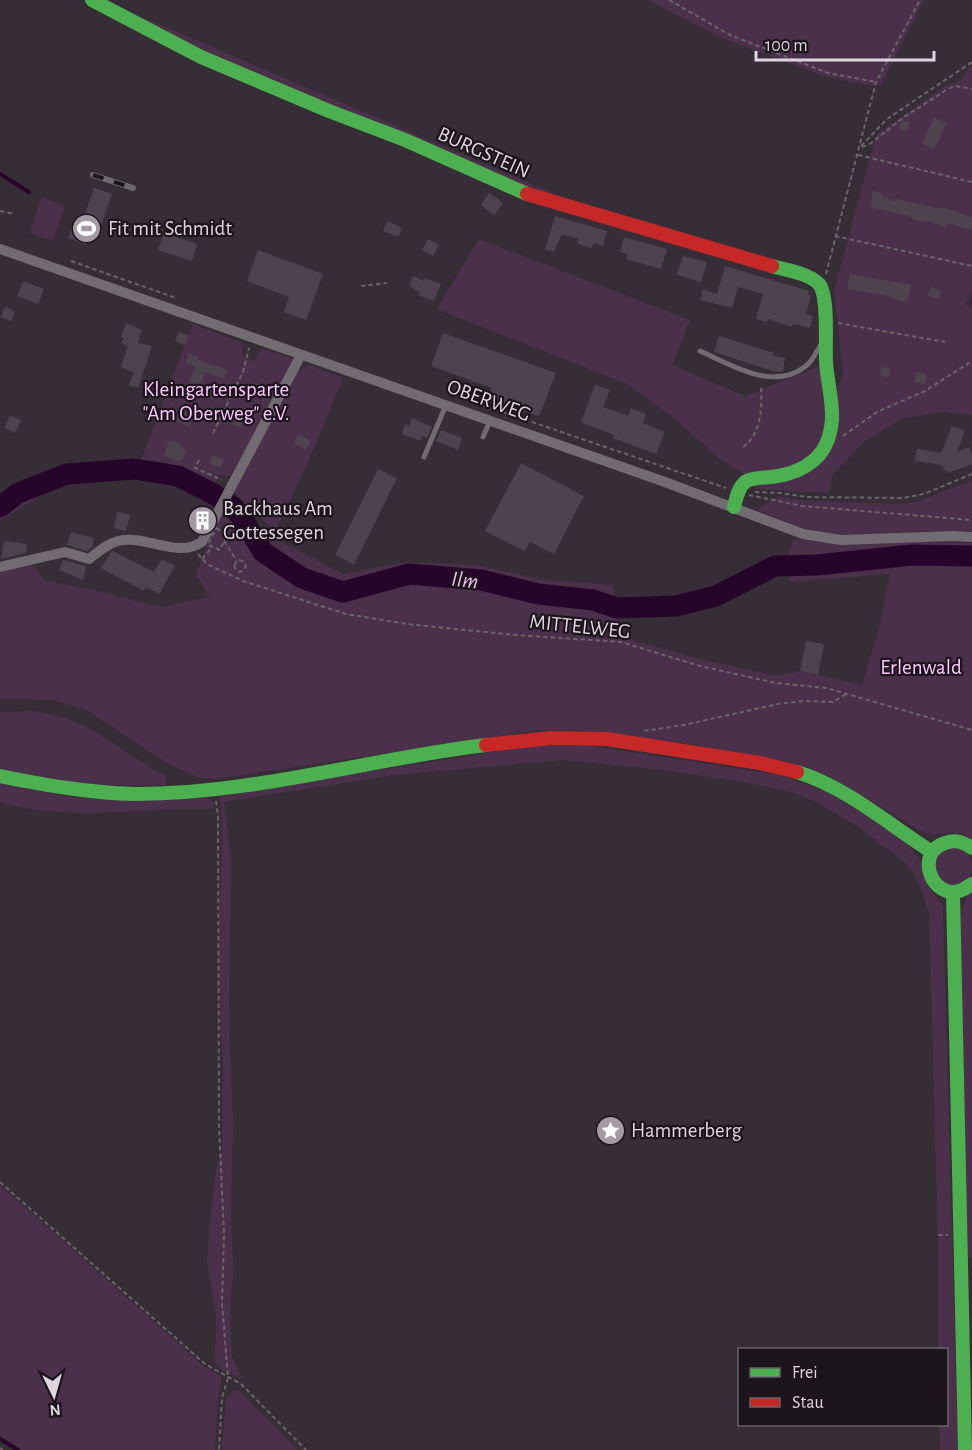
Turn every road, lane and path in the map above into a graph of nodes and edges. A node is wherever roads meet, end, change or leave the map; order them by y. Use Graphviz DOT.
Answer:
graph roads {
  1 [pos="92,0"];
  2 [pos="669,0"];
  3 [pos="920,0"];
  4 [pos="972,62"];
  5 [pos="876,82"];
  6 [pos="972,89"];
  7 [pos="859,148"];
  8 [pos="857,155"];
  9 [pos="972,182"];
  10 [pos="0,211"];
  11 [pos="14,214"];
  12 [pos="835,236"];
  13 [pos="0,249"];
  14 [pos="72,261"];
  15 [pos="972,266"];
  16 [pos="387,283"];
  17 [pos="819,284"];
  18 [pos="361,286"];
  19 [pos="178,298"];
  20 [pos="825,320"];
  21 [pos="252,337"];
  22 [pos="825,339"];
  23 [pos="945,342"];
  24 [pos="700,351"];
  25 [pos="302,355"];
  26 [pos="972,361"];
  27 [pos="761,376"];
  28 [pos="476,403"];
  29 [pos="446,405"];
  30 [pos="490,421"];
  31 [pos="213,433"];
  32 [pos="483,437"];
  33 [pos="827,442"];
  34 [pos="743,447"];
  35 [pos="424,457"];
  36 [pos="199,460"];
  37 [pos="972,474"];
  38 [pos="230,488"];
  39 [pos="739,492"];
  40 [pos="734,507"];
  41 [pos="972,520"];
  42 [pos="972,537"];
  43 [pos="224,541"];
  44 [pos="193,547"];
  45 [pos="213,547"];
  46 [pos="202,559"];
  47 [pos="237,561"];
  48 [pos="0,567"];
  49 [pos="238,571"];
  50 [pos="234,578"];
  51 [pos="846,693"];
  52 [pos="972,730"];
  53 [pos="643,731"];
  54 [pos="0,776"];
  55 [pos="214,788"];
  56 [pos="972,848"];
  57 [pos="932,852"];
  58 [pos="972,884"];
  59 [pos="953,892"];
  60 [pos="0,1182"];
  61 [pos="228,1378"];
  62 [pos="219,1450"];
  63 [pos="306,1450"];
  64 [pos="965,1450"];
  1 -- 17 [label="main road, BURGSTEIN"];
  2 -- 5 [label="path"];
  3 -- 5 [label="path"];
  4 -- 7 [label="path"];
  5 -- 7 [label="path"];
  6 -- 7 [label="path"];
  7 -- 8 [label="path"];
  8 -- 9 [label="path"];
  8 -- 12 [label="path"];
  10 -- 11 [label="path"];
  12 -- 15 [label="path"];
  12 -- 17 [label="path"];
  13 -- 21 [label="street, OBERWEG"];
  14 -- 19 [label="path"];
  16 -- 18 [label="path"];
  17 -- 20 [label="main road"];
  20 -- 22 [label="main road"];
  20 -- 23 [label="path"];
  21 -- 25 [label="street, OBERWEG"];
  21 -- 31 [label="path"];
  22 -- 27 [label="lane"];
  22 -- 33 [label="main road"];
  24 -- 27 [label="lane"];
  25 -- 29 [label="street, OBERWEG"];
  25 -- 38 [label="street"];
  26 -- 33 [label="path"];
  27 -- 34 [label="path"];
  28 -- 39 [label="path"];
  29 -- 30 [label="street, OBERWEG"];
  29 -- 35 [label="lane"];
  30 -- 32 [label="lane"];
  30 -- 40 [label="street, OBERWEG"];
  33 -- 39 [label="main road"];
  36 -- 38 [label="path"];
  37 -- 39 [label="path"];
  38 -- 44 [label="street"];
  39 -- 40 [label="main road"];
  39 -- 41 [label="path"];
  40 -- 42 [label="street, OBERWEG"];
  43 -- 45 [label="path"];
  43 -- 45 [label="path"];
  43 -- 47 [label="path"];
  44 -- 46 [label="path, MITTELWEG"];
  44 -- 48 [label="street"];
  45 -- 46 [label="path"];
  46 -- 50 [label="path, MITTELWEG"];
  47 -- 49 [label="path"];
  47 -- 49 [label="path"];
  49 -- 50 [label="path"];
  50 -- 51 [label="path, MITTELWEG"];
  51 -- 52 [label="path, MITTELWEG"];
  51 -- 53 [label="path"];
  54 -- 55 [label="main road"];
  55 -- 57 [label="main road"];
  55 -- 61 [label="path"];
  56 -- 57 [label="main road"];
  57 -- 59 [label="main road"];
  58 -- 59 [label="main road"];
  59 -- 64 [label="main road"];
  60 -- 61 [label="path"];
  61 -- 62 [label="path"];
  61 -- 63 [label="path"];
}
